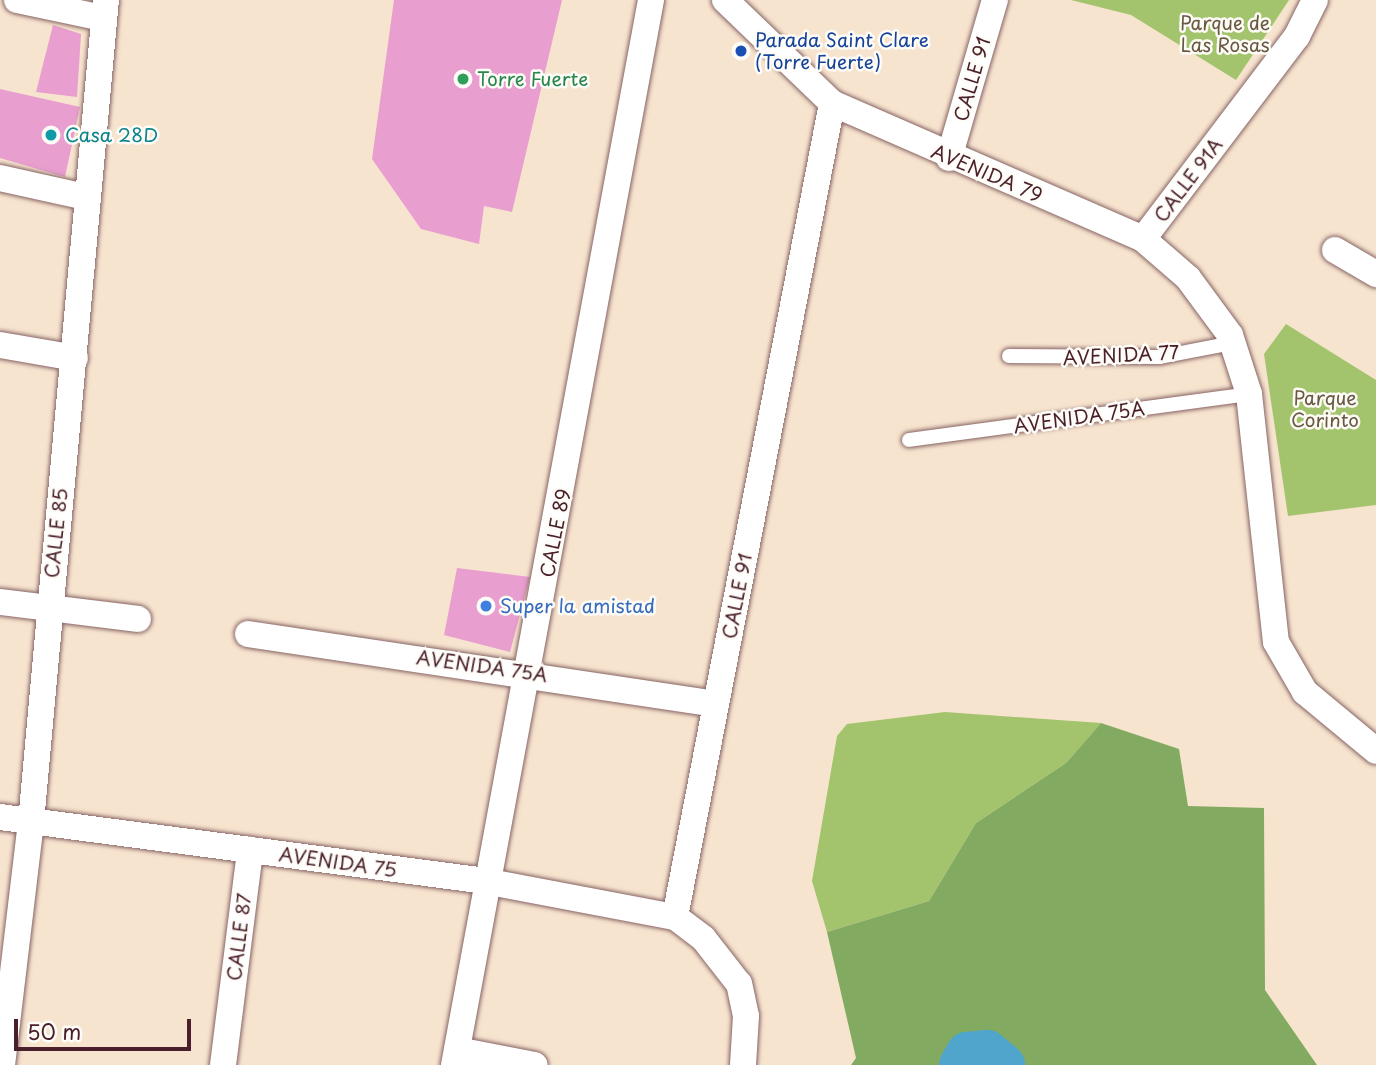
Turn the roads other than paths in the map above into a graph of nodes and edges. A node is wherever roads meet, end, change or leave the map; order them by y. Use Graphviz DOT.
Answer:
graph roads {
  1 [pos="17,0"];
  2 [pos="651,0"];
  3 [pos="725,0"];
  4 [pos="995,0"];
  5 [pos="1315,0"];
  6 [pos="104,9"];
  7 [pos="832,103"];
  8 [pos="949,158"];
  9 [pos="0,178"];
  10 [pos="86,197"];
  11 [pos="1143,239"];
  12 [pos="1335,250"];
  13 [pos="1376,274"];
  14 [pos="1232,342"];
  15 [pos="0,345"];
  16 [pos="1009,356"];
  17 [pos="75,358"];
  18 [pos="1249,394"];
  19 [pos="909,440"];
  20 [pos="0,602"];
  21 [pos="48,608"];
  22 [pos="138,619"];
  23 [pos="248,634"];
  24 [pos="527,672"];
  25 [pos="716,704"];
  26 [pos="1376,751"];
  27 [pos="0,817"];
  28 [pos="32,822"];
  29 [pos="250,850"];
  30 [pos="484,881"];
  31 [pos="675,917"];
  32 [pos="455,1058"];
  33 [pos="2,1065"];
  34 [pos="223,1065"];
  35 [pos="535,1065"];
  36 [pos="743,1065"];
  1 -- 6 [label="street"];
  2 -- 24 [label="street, CALLE 89"];
  3 -- 7 [label="street, AVENIDA 79"];
  4 -- 8 [label="street, CALLE 91"];
  5 -- 11 [label="street, CALLE 91A"];
  6 -- 10 [label="street, CALLE 85"];
  7 -- 8 [label="street, AVENIDA 79"];
  7 -- 25 [label="street, CALLE 91"];
  8 -- 11 [label="street, AVENIDA 79"];
  9 -- 10 [label="street"];
  10 -- 17 [label="street, CALLE 85"];
  11 -- 14 [label="street, CALLE 91A"];
  12 -- 13 [label="street"];
  14 -- 16 [label="lane, AVENIDA 77"];
  14 -- 18 [label="street, CALLE 91A"];
  15 -- 17 [label="street"];
  17 -- 21 [label="street, CALLE 85"];
  18 -- 19 [label="lane, AVENIDA 75A"];
  18 -- 26 [label="street, CALLE 91A"];
  20 -- 21 [label="street"];
  21 -- 22 [label="street"];
  21 -- 28 [label="street, CALLE 85"];
  23 -- 24 [label="street, AVENIDA 75A"];
  24 -- 25 [label="street, AVENIDA 75A"];
  24 -- 30 [label="street, CALLE 89"];
  25 -- 31 [label="street, CALLE 91"];
  27 -- 28 [label="street, AVENIDA 75"];
  28 -- 29 [label="street, AVENIDA 75"];
  28 -- 33 [label="street, CALLE 85"];
  29 -- 30 [label="street, AVENIDA 75"];
  29 -- 34 [label="street, CALLE 87"];
  30 -- 31 [label="street, AVENIDA 75"];
  30 -- 32 [label="street, CALLE 89"];
  31 -- 36 [label="street"];
  32 -- 35 [label="street"];
}
